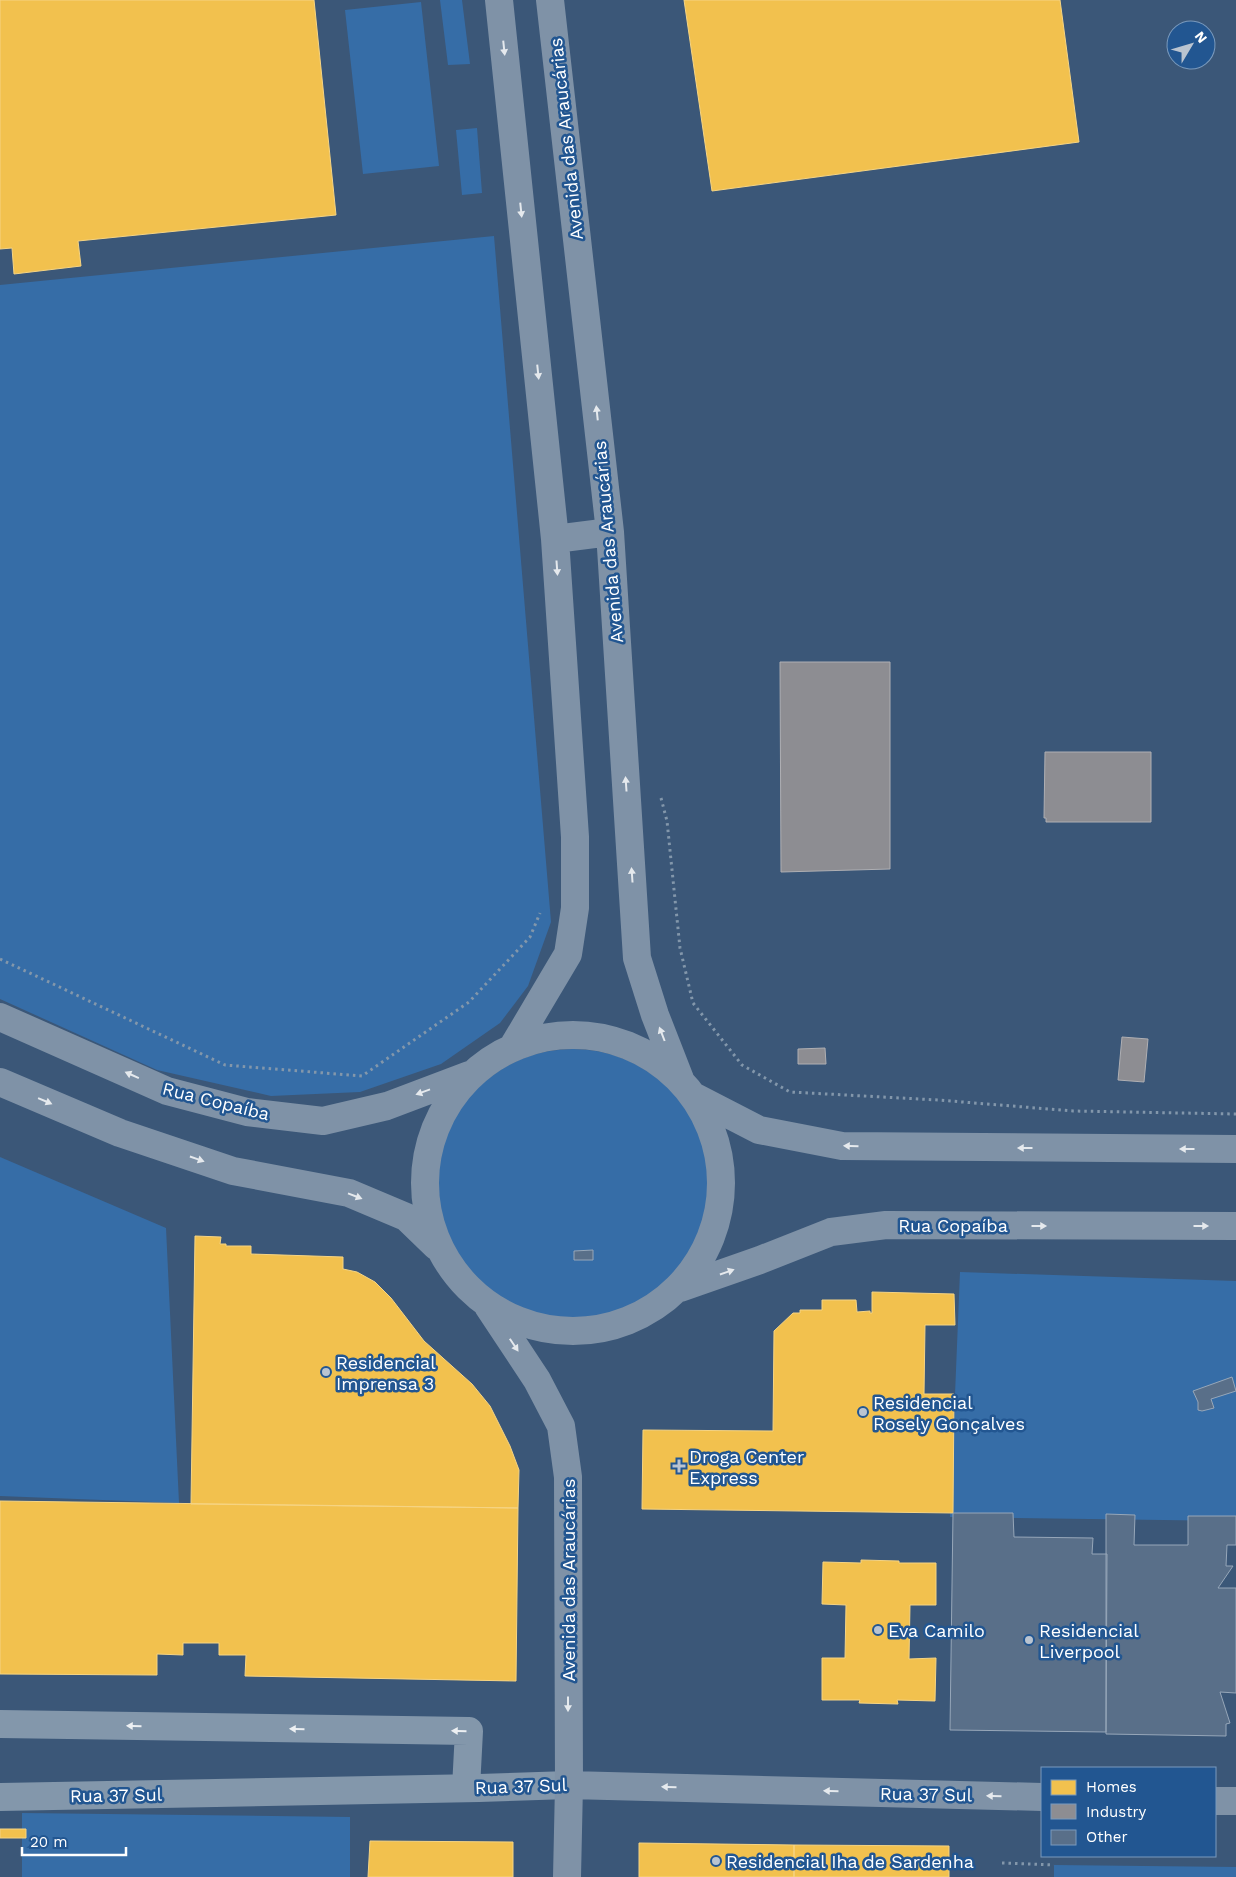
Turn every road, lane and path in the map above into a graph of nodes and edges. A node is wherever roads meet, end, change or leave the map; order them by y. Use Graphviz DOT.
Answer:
graph roads {
  1 [pos="499,0"];
  2 [pos="550,0"];
  3 [pos="610,532"];
  4 [pos="555,539"];
  5 [pos="660,793"];
  6 [pos="542,910"];
  7 [pos="0,958"];
  8 [pos="0,1018"];
  9 [pos="514,1045"];
  10 [pos="469,1076"];
  11 [pos="0,1082"];
  12 [pos="687,1088"];
  13 [pos="1236,1114"];
  14 [pos="1236,1149"];
  15 [pos="1236,1226"];
  16 [pos="440,1250"];
  17 [pos="680,1288"];
  18 [pos="487,1304"];
  19 [pos="0,1724"];
  20 [pos="568,1785"];
  21 [pos="466,1788"];
  22 [pos="0,1797"];
  23 [pos="1041,1797"];
  24 [pos="1216,1801"];
  25 [pos="1236,1801"];
  26 [pos="1002,1863"];
  27 [pos="1054,1865"];
  28 [pos="567,1877"];
  1 -- 4 [label="main road, one-way"];
  3 -- 2 [label="main road, Avenida das Araucárias, one-way"];
  3 -- 4 [label="main road"];
  12 -- 3 [label="main road, Avenida das Araucárias, one-way"];
  4 -- 9 [label="main road, one-way"];
  5 -- 13 [label="path"];
  6 -- 7 [label="path"];
  10 -- 8 [label="main road, Rua Copaíba, one-way"];
  9 -- 10 [label="main road"];
  9 -- 12 [label="main road"];
  10 -- 16 [label="main road"];
  11 -- 16 [label="main road, one-way"];
  14 -- 12 [label="main road, one-way"];
  12 -- 17 [label="main road, Avenida das Araucárias"];
  17 -- 15 [label="main road, Rua Copaíba, one-way"];
  16 -- 18 [label="main road"];
  17 -- 18 [label="main road"];
  18 -- 20 [label="main road, Avenida das Araucárias, one-way"];
  21 -- 19 [label="street, one-way"];
  20 -- 21 [label="street, Rua 37 Sul"];
  23 -- 20 [label="main road, Rua 37 Sul, one-way"];
  20 -- 28 [label="main road, Avenida das Araucárias"];
  21 -- 22 [label="street, Rua 37 Sul"];
  24 -- 25 [label="main road"];
  26 -- 27 [label="path"];
}
